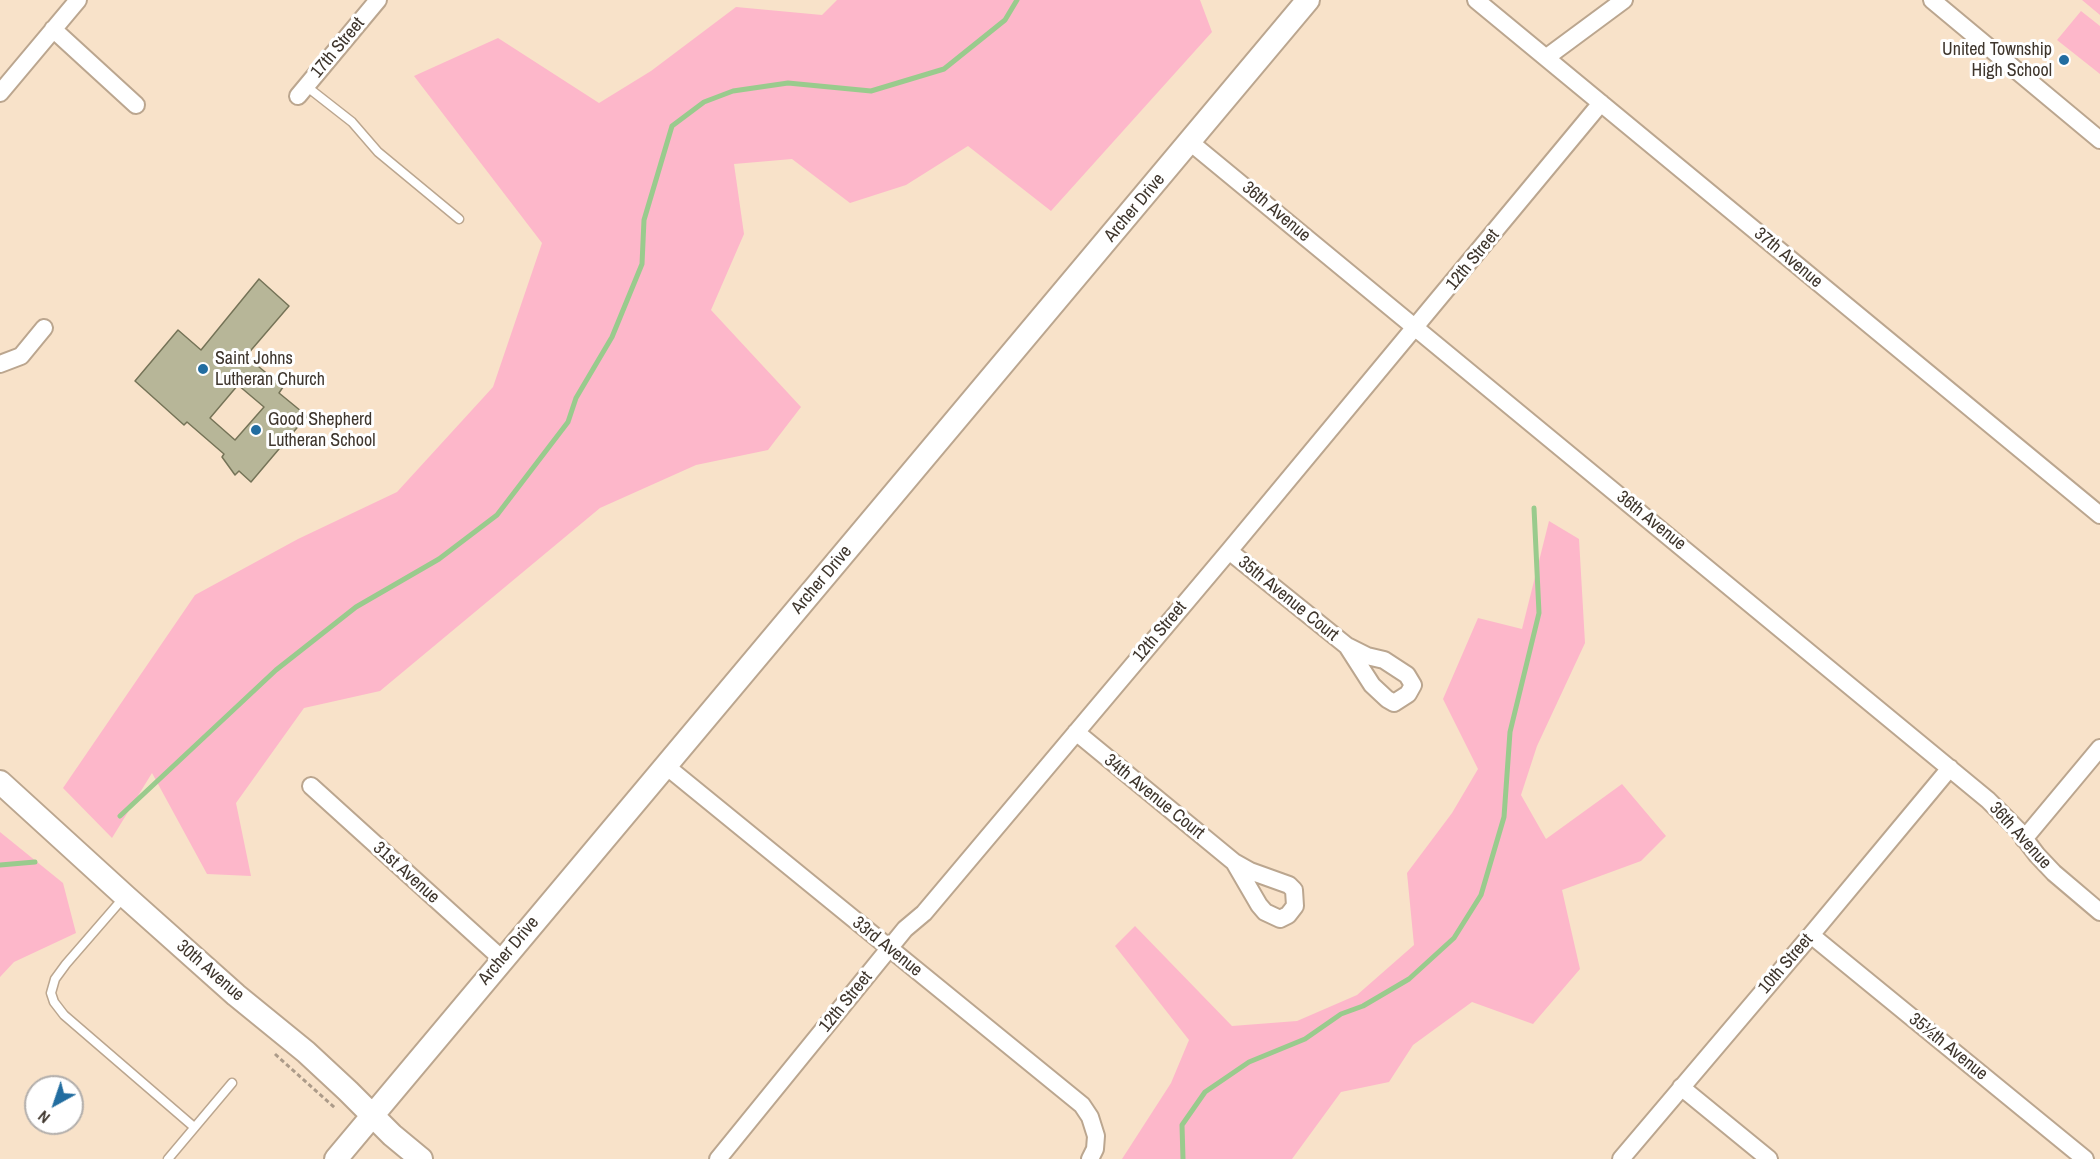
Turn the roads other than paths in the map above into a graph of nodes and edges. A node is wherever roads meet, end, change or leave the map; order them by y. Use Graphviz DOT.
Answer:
graph roads {
  1 [pos="78,0"];
  2 [pos="378,0"];
  3 [pos="1308,0"];
  4 [pos="1476,0"];
  5 [pos="1624,0"];
  6 [pos="1932,0"];
  7 [pos="53,29"];
  8 [pos="1547,57"];
  9 [pos="6,73"];
  10 [pos="302,91"];
  11 [pos="0,93"];
  12 [pos="1601,103"];
  13 [pos="136,105"];
  14 [pos="2100,140"];
  15 [pos="1190,142"];
  16 [pos="459,219"];
  17 [pos="44,328"];
  18 [pos="1416,328"];
  19 [pos="0,364"];
  20 [pos="2100,515"];
  21 [pos="1229,551"];
  22 [pos="1347,646"];
  23 [pos="1076,732"];
  24 [pos="2100,748"];
  25 [pos="666,766"];
  26 [pos="1950,768"];
  27 [pos="0,782"];
  28 [pos="311,786"];
  29 [pos="2024,838"];
  30 [pos="1234,862"];
  31 [pos="125,896"];
  32 [pos="2100,912"];
  33 [pos="1811,936"];
  34 [pos="889,949"];
  35 [pos="502,959"];
  36 [pos="232,1083"];
  37 [pos="1681,1087"];
  38 [pos="372,1116"];
  39 [pos="194,1127"];
  40 [pos="168,1159"];
  41 [pos="336,1159"];
  42 [pos="421,1159"];
  43 [pos="718,1159"];
  44 [pos="1090,1159"];
  45 [pos="1621,1159"];
  46 [pos="1768,1159"];
  47 [pos="2085,1159"];
  1 -- 7 [label="street"];
  2 -- 10 [label="street, 17th Street"];
  3 -- 15 [label="street, Archer Drive"];
  4 -- 8 [label="street, 37th Avenue"];
  5 -- 8 [label="street"];
  6 -- 14 [label="street"];
  7 -- 9 [label="street"];
  7 -- 13 [label="street"];
  8 -- 12 [label="street, 37th Avenue"];
  9 -- 11 [label="street"];
  10 -- 16 [label="lane"];
  12 -- 18 [label="street, 12th Street"];
  12 -- 20 [label="street, 37th Avenue"];
  15 -- 18 [label="street, 36th Avenue"];
  15 -- 25 [label="street, Archer Drive"];
  17 -- 19 [label="street"];
  18 -- 21 [label="street, 12th Street"];
  18 -- 26 [label="street, 36th Avenue"];
  21 -- 22 [label="street, 35th Avenue Court"];
  21 -- 23 [label="street, 12th Street"];
  23 -- 30 [label="street, 34th Avenue Court"];
  23 -- 34 [label="street, 12th Street"];
  24 -- 29 [label="street"];
  25 -- 34 [label="street, 33rd Avenue"];
  25 -- 35 [label="street, Archer Drive"];
  26 -- 29 [label="street, 36th Avenue"];
  26 -- 33 [label="street, 10th Street"];
  27 -- 31 [label="street, 30th Avenue"];
  28 -- 35 [label="street, 31st Avenue"];
  29 -- 32 [label="street, 36th Avenue"];
  31 -- 38 [label="street, 30th Avenue"];
  31 -- 39 [label="lane"];
  33 -- 37 [label="street, 10th Street"];
  33 -- 47 [label="street, 35½th Avenue"];
  34 -- 43 [label="street, 12th Street"];
  34 -- 44 [label="street, 33rd Avenue"];
  35 -- 38 [label="street, Archer Drive"];
  36 -- 39 [label="lane"];
  37 -- 45 [label="street, 10th Street"];
  37 -- 46 [label="street"];
  38 -- 41 [label="street, Archer Drive"];
  38 -- 42 [label="street, 30th Avenue"];
  39 -- 40 [label="lane"];
}
